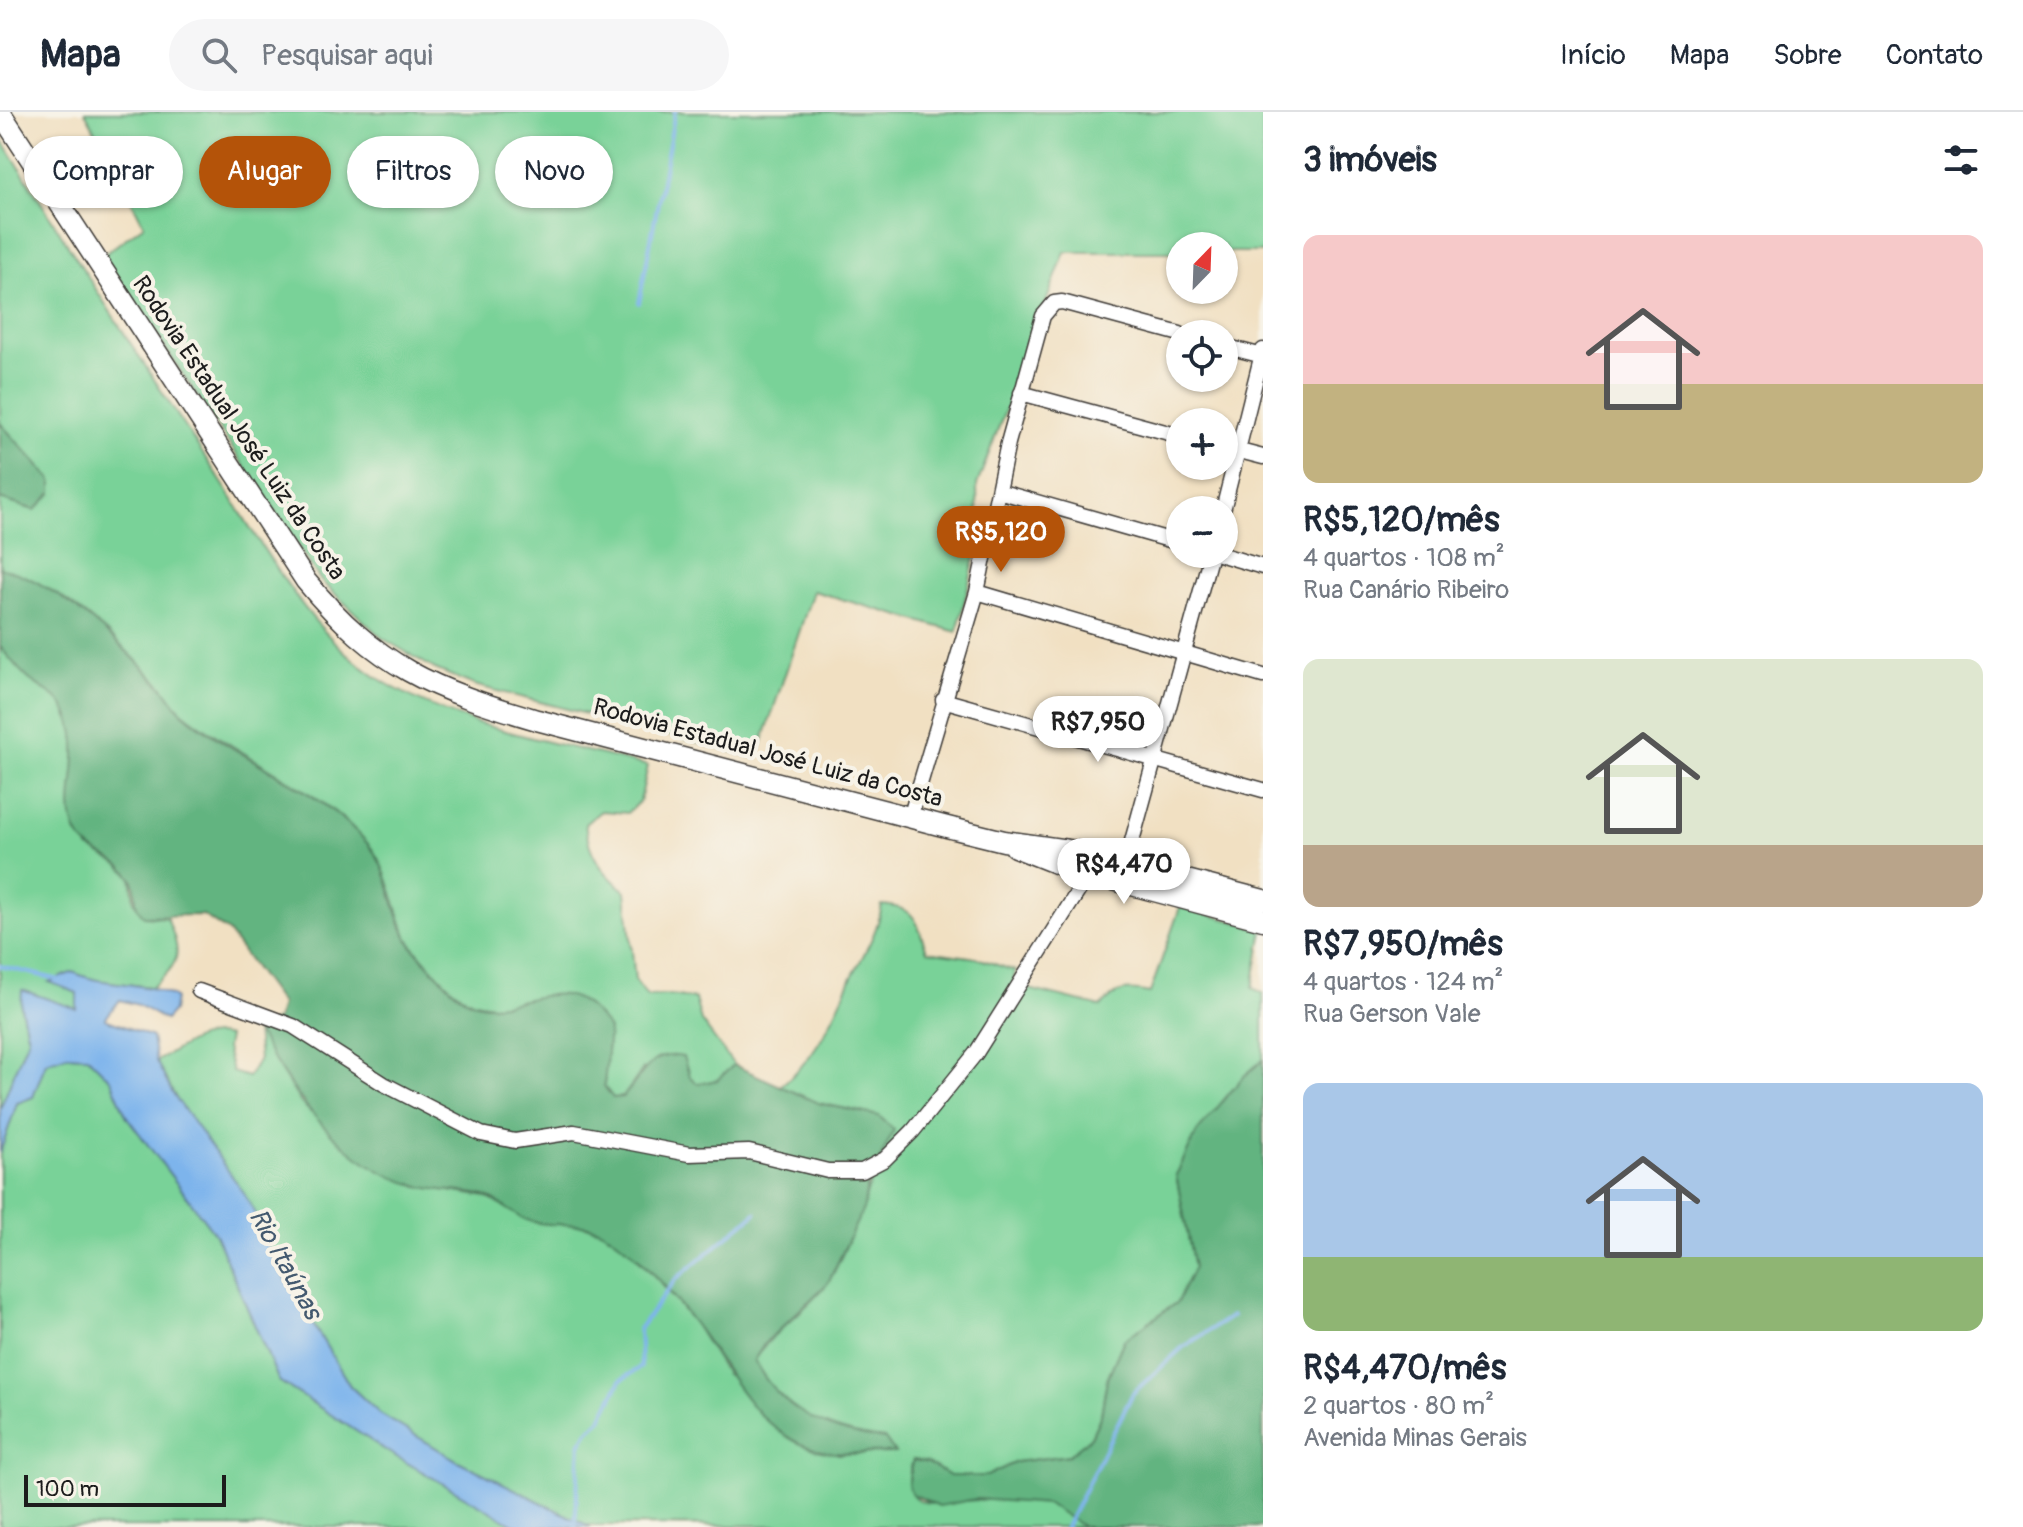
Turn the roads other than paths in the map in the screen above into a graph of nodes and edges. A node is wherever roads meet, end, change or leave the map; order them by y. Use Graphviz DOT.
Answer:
graph roads {
  1 [pos="0,112"];
  2 [pos="1166,330"];
  3 [pos="1238,349"];
  4 [pos="1263,354"];
  5 [pos="1021,393"];
  6 [pos="1238,427"];
  7 [pos="1166,432"];
  8 [pos="1238,450"];
  9 [pos="1263,457"];
  10 [pos="998,491"];
  11 [pos="1166,539"];
  12 [pos="1238,560"];
  13 [pos="1263,567"];
  14 [pos="1207,568"];
  15 [pos="977,592"];
  16 [pos="1185,653"];
  17 [pos="1263,676"];
  18 [pos="943,700"];
  19 [pos="1154,760"];
  20 [pos="1263,790"];
  21 [pos="910,818"];
  22 [pos="1004,841"];
  23 [pos="1089,874"];
  24 [pos="1123,874"];
  25 [pos="1263,900"];
  26 [pos="1263,920"];
  27 [pos="199,991"];
  1 -- 21 [label="main road, Rodovia Estadual José Luiz da Costa"];
  2 -- 5 [label="street"];
  3 -- 4 [label="street"];
  4 -- 6 [label="street"];
  5 -- 7 [label="street"];
  5 -- 10 [label="street"];
  8 -- 9 [label="street"];
  10 -- 11 [label="street"];
  10 -- 15 [label="street"];
  12 -- 13 [label="street"];
  14 -- 16 [label="street"];
  15 -- 16 [label="street"];
  15 -- 18 [label="street"];
  16 -- 17 [label="street"];
  16 -- 19 [label="street"];
  18 -- 19 [label="street"];
  18 -- 21 [label="street"];
  19 -- 20 [label="street"];
  19 -- 24 [label="street"];
  21 -- 22 [label="main road, Rodovia Estadual José Luiz da Costa"];
  22 -- 23 [label="main road"];
  22 -- 24 [label="main road"];
  23 -- 24 [label="main road"];
  23 -- 27 [label="street"];
  24 -- 25 [label="main road"];
  24 -- 26 [label="main road"];
}
